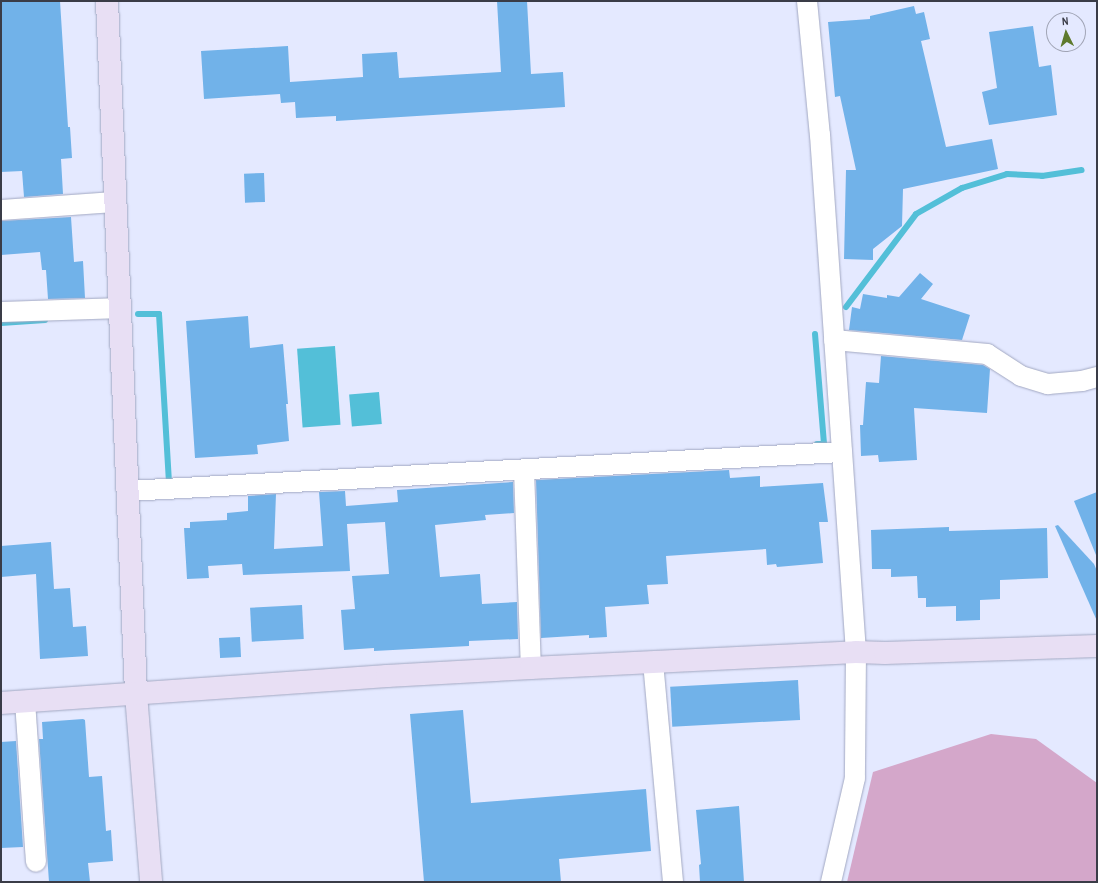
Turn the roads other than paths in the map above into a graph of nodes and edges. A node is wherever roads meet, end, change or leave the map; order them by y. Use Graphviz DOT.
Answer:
graph roads {
  1 [pos="107,1"];
  2 [pos="807,1"];
  3 [pos="115,202"];
  4 [pos="1,210"];
  5 [pos="120,308"];
  6 [pos="1,312"];
  7 [pos="834,340"];
  8 [pos="1097,377"];
  9 [pos="842,452"];
  10 [pos="524,470"];
  11 [pos="128,491"];
  12 [pos="1097,646"];
  13 [pos="856,652"];
  14 [pos="653,662"];
  15 [pos="531,668"];
  16 [pos="136,694"];
  17 [pos="25,701"];
  18 [pos="1,703"];
  19 [pos="36,862"];
  20 [pos="151,882"];
  21 [pos="673,882"];
  22 [pos="831,882"];
  1 -- 3 [label="street"];
  2 -- 7 [label="street"];
  3 -- 4 [label="street"];
  3 -- 5 [label="street"];
  5 -- 6 [label="street"];
  5 -- 11 [label="street"];
  7 -- 8 [label="street"];
  7 -- 9 [label="street"];
  9 -- 10 [label="street"];
  9 -- 13 [label="street"];
  10 -- 11 [label="street"];
  10 -- 15 [label="street"];
  11 -- 16 [label="street"];
  12 -- 13 [label="street"];
  13 -- 14 [label="street"];
  13 -- 22 [label="street"];
  14 -- 15 [label="street"];
  14 -- 21 [label="street"];
  15 -- 16 [label="street"];
  16 -- 17 [label="street"];
  16 -- 20 [label="street"];
  17 -- 18 [label="street"];
  17 -- 19 [label="street"];
}
